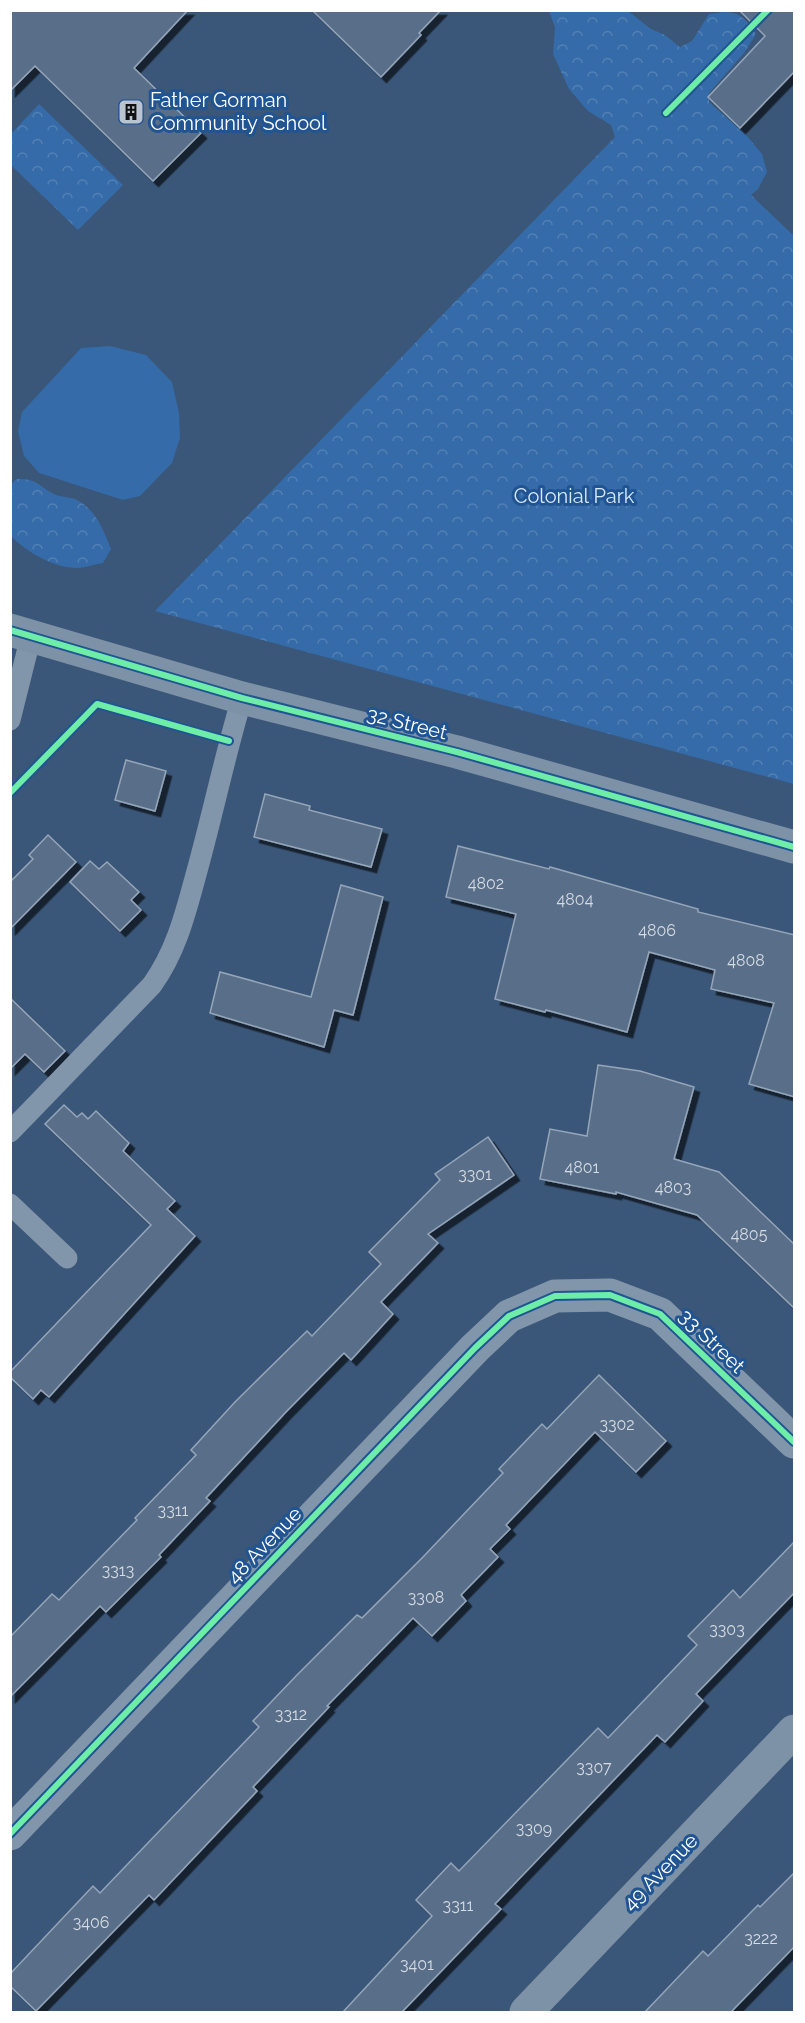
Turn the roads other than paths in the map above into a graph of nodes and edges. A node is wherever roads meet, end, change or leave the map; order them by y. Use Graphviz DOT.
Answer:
graph roads {
  1 [pos="21,633"];
  2 [pos="242,698"];
  3 [pos="10,720"];
  4 [pos="795,847"];
  5 [pos="10,1132"];
  6 [pos="10,1204"];
  7 [pos="67,1258"];
  8 [pos="555,1296"];
  9 [pos="795,1442"];
  10 [pos="795,1731"];
  11 [pos="10,1834"];
  12 [pos="526,2013"];
  1 -- 2 [label="street, 32 Street"];
  1 -- 3 [label="lane"];
  2 -- 4 [label="street, 32 Street"];
  2 -- 5 [label="lane"];
  6 -- 7 [label="lane"];
  8 -- 9 [label="street, 33 Street"];
  8 -- 11 [label="street, 48 Avenue"];
  10 -- 12 [label="street, 49 Avenue"];
}
